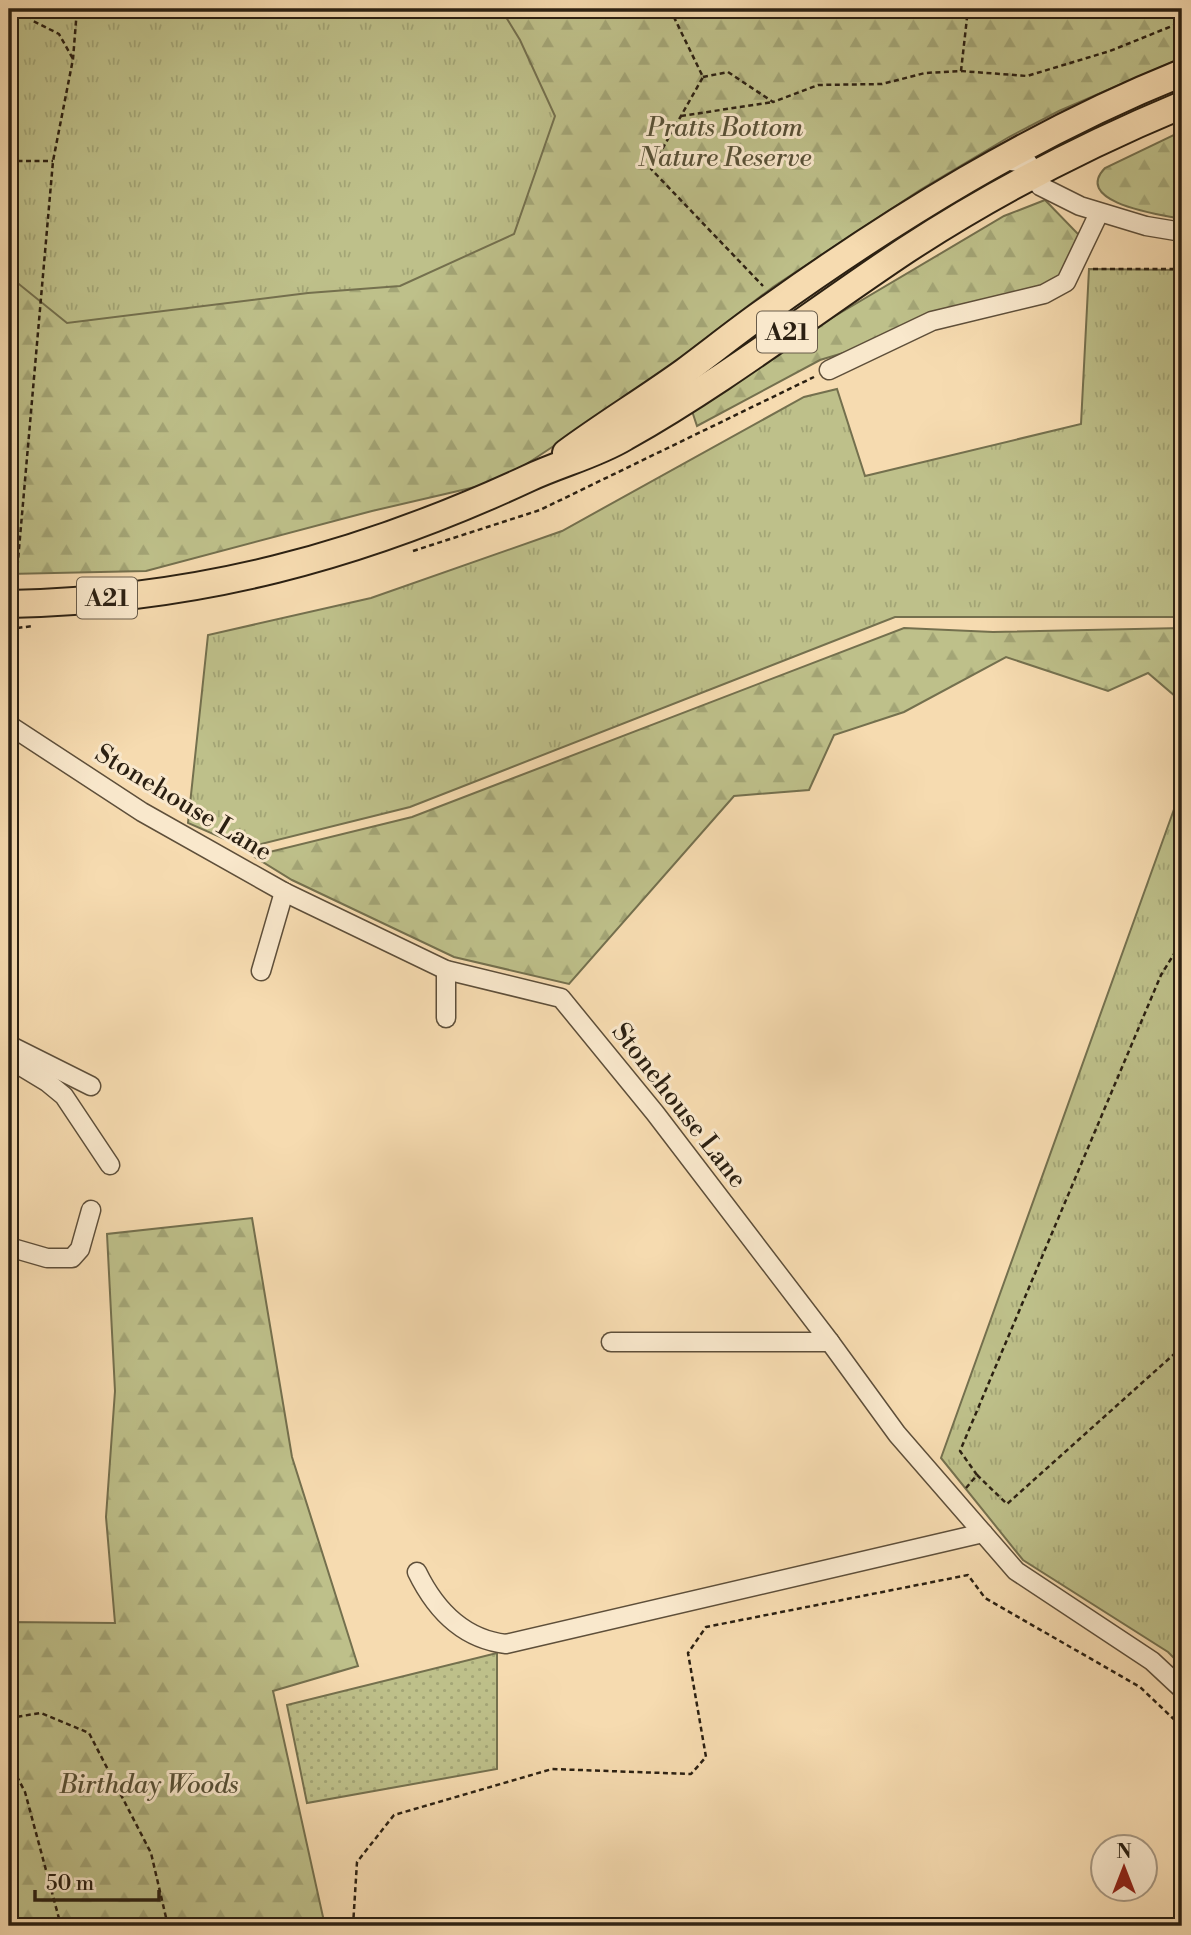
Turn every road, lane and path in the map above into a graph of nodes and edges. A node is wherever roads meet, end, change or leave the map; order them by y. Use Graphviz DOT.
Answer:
graph roads {
  1 [pos="77,9"];
  2 [pos="670,9"];
  3 [pos="968,9"];
  4 [pos="9,19"];
  5 [pos="1182,22"];
  6 [pos="73,59"];
  7 [pos="961,71"];
  8 [pos="1182,73"];
  9 [pos="703,77"];
  10 [pos="774,102"];
  11 [pos="1182,105"];
  12 [pos="681,116"];
  13 [pos="1001,160"];
  14 [pos="53,161"];
  15 [pos="9,162"];
  16 [pos="1034,174"];
  17 [pos="1099,213"];
  18 [pos="1182,232"];
  19 [pos="1072,269"];
  20 [pos="1182,269"];
  21 [pos="768,291"];
  22 [pos="829,370"];
  23 [pos="533,476"];
  24 [pos="12,594"];
  25 [pos="9,725"];
  26 [pos="284,892"];
  27 [pos="1182,941"];
  28 [pos="446,970"];
  29 [pos="261,971"];
  30 [pos="446,1018"];
  31 [pos="9,1045"];
  32 [pos="9,1059"];
  33 [pos="91,1086"];
  34 [pos="110,1165"];
  35 [pos="91,1210"];
  36 [pos="9,1247"];
  37 [pos="611,1342"];
  38 [pos="830,1342"];
  39 [pos="1182,1347"];
  40 [pos="977,1475"];
  41 [pos="955,1500"];
  42 [pos="983,1533"];
  43 [pos="417,1572"];
  44 [pos="1182,1689"];
  45 [pos="9,1718"];
  46 [pos="1182,1727"];
  47 [pos="9,1761"];
  48 [pos="61,1926"];
  49 [pos="168,1926"];
  50 [pos="354,1926"];
  1 -- 6 [label="path"];
  2 -- 9 [label="path"];
  3 -- 7 [label="path"];
  4 -- 6 [label="path"];
  5 -- 7 [label="path"];
  6 -- 14 [label="path"];
  7 -- 10 [label="path"];
  8 -- 13 [label="highway, A21"];
  9 -- 10 [label="path"];
  9 -- 12 [label="path"];
  10 -- 12 [label="path"];
  11 -- 16 [label="highway, A21"];
  12 -- 21 [label="path"];
  13 -- 16 [label="street"];
  13 -- 23 [label="highway, A21"];
  14 -- 15 [label="path"];
  14 -- 24 [label="path"];
  16 -- 17 [label="street"];
  16 -- 23 [label="highway, A21"];
  17 -- 18 [label="street"];
  17 -- 19 [label="street"];
  19 -- 20 [label="path"];
  19 -- 22 [label="street"];
  23 -- 24 [label="highway, A21"];
  25 -- 26 [label="street, Stonehouse Lane"];
  26 -- 28 [label="street, Stonehouse Lane"];
  26 -- 29 [label="street"];
  27 -- 40 [label="path"];
  28 -- 30 [label="street"];
  28 -- 38 [label="street, Stonehouse Lane"];
  31 -- 33 [label="street"];
  32 -- 34 [label="street"];
  35 -- 36 [label="street"];
  37 -- 38 [label="street"];
  38 -- 41 [label="street, Stonehouse Lane"];
  39 -- 40 [label="path"];
  40 -- 41 [label="path"];
  41 -- 42 [label="street, Stonehouse Lane"];
  42 -- 43 [label="street"];
  42 -- 44 [label="street, Stonehouse Lane"];
  45 -- 49 [label="path"];
  46 -- 50 [label="path"];
  47 -- 48 [label="path"];
}
